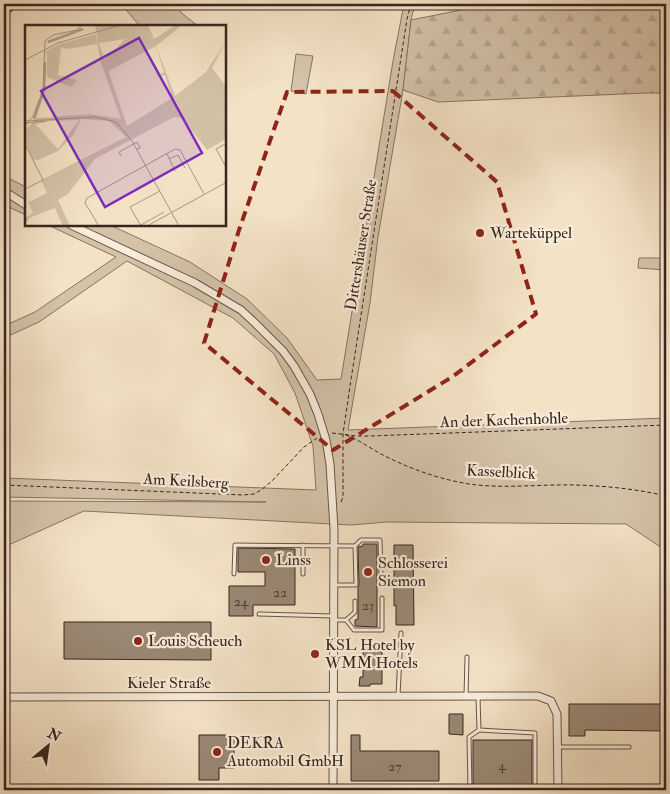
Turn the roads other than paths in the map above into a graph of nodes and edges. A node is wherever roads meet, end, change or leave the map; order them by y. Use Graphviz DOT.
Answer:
graph roads {
  1 [pos="4,191"];
  2 [pos="4,197"];
  3 [pos="25,204"];
  4 [pos="25,205"];
  5 [pos="73,226"];
  6 [pos="334,545"];
  7 [pos="303,546"];
  8 [pos="355,546"];
  9 [pos="234,574"];
  10 [pos="303,574"];
  11 [pos="381,575"];
  12 [pos="334,585"];
  13 [pos="382,598"];
  14 [pos="355,601"];
  15 [pos="259,614"];
  16 [pos="334,618"];
  17 [pos="346,620"];
  18 [pos="401,633"];
  19 [pos="466,657"];
  20 [pos="334,696"];
  21 [pos="398,696"];
  22 [pos="466,696"];
  23 [pos="478,696"];
  24 [pos="4,697"];
  25 [pos="478,730"];
  26 [pos="558,747"];
  27 [pos="629,747"];
  28 [pos="333,790"];
  29 [pos="470,790"];
  30 [pos="535,790"];
  31 [pos="558,790"];
  1 -- 3 [label="street"];
  2 -- 4 [label="street"];
  5 -- 6 [label="street"];
  6 -- 7 [label="lane"];
  6 -- 8 [label="lane"];
  6 -- 12 [label="street"];
  7 -- 9 [label="lane"];
  7 -- 10 [label="lane"];
  8 -- 11 [label="lane"];
  8 -- 12 [label="lane"];
  12 -- 16 [label="street"];
  13 -- 17 [label="lane"];
  14 -- 17 [label="lane"];
  15 -- 16 [label="lane"];
  16 -- 17 [label="lane"];
  16 -- 20 [label="street"];
  18 -- 21 [label="lane"];
  19 -- 22 [label="lane"];
  20 -- 21 [label="street, Kieler Straße"];
  20 -- 24 [label="street, Kieler Straße"];
  20 -- 28 [label="street"];
  21 -- 22 [label="street, Kieler Straße"];
  22 -- 23 [label="street, Kieler Straße"];
  23 -- 25 [label="lane"];
  23 -- 26 [label="street, Kieler Straße"];
  25 -- 29 [label="lane"];
  25 -- 30 [label="lane"];
  26 -- 27 [label="lane"];
  26 -- 31 [label="street, Kieler Straße"];
}
